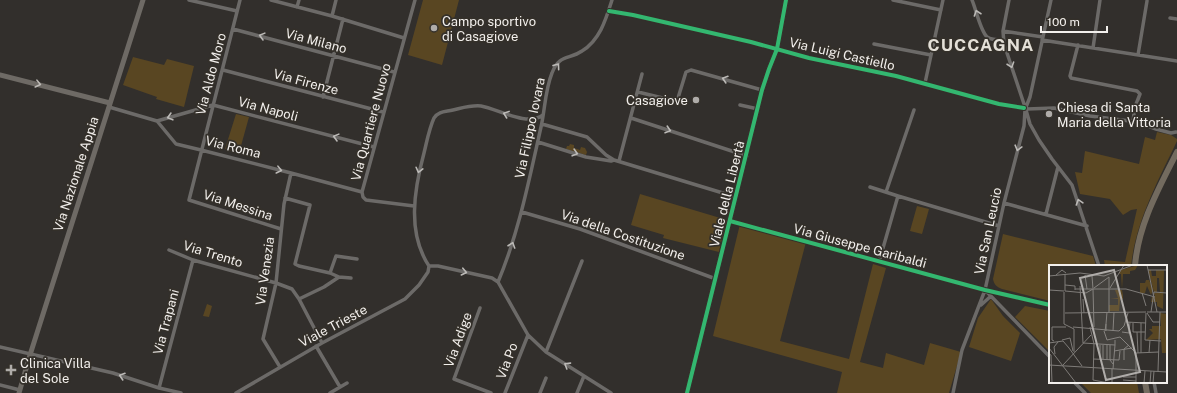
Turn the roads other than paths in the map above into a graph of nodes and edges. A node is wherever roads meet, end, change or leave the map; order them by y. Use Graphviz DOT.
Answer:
graph roads {
  1 [pos="142,0"];
  2 [pos="189,0"];
  3 [pos="240,0"];
  4 [pos="271,0"];
  5 [pos="299,0"];
  6 [pos="336,0"];
  7 [pos="415,0"];
  8 [pos="612,0"];
  9 [pos="786,0"];
  10 [pos="893,0"];
  11 [pos="943,0"];
  12 [pos="972,0"];
  13 [pos="1009,0"];
  14 [pos="1051,0"];
  15 [pos="1100,0"];
  16 [pos="1147,1"];
  17 [pos="297,7"];
  18 [pos="941,10"];
  19 [pos="237,11"];
  20 [pos="609,11"];
  21 [pos="332,16"];
  22 [pos="1170,18"];
  23 [pos="343,19"];
  24 [pos="1177,19"];
  25 [pos="233,29"];
  26 [pos="1003,31"];
  27 [pos="404,38"];
  28 [pos="1043,38"];
  29 [pos="1003,40"];
  30 [pos="874,44"];
  31 [pos="1078,45"];
  32 [pos="1093,48"];
  33 [pos="777,49"];
  34 [pos="931,55"];
  35 [pos="1138,55"];
  36 [pos="334,56"];
  37 [pos="1177,61"];
  38 [pos="223,70"];
  39 [pos="394,72"];
  40 [pos="642,74"];
  41 [pos="0,75"];
  42 [pos="925,84"];
  43 [pos="762,90"];
  44 [pos="638,92"];
  45 [pos="323,96"];
  46 [pos="110,105"];
  47 [pos="212,105"];
  48 [pos="740,105"];
  49 [pos="1026,108"];
  50 [pos="758,109"];
  51 [pos="914,110"];
  52 [pos="383,112"];
  53 [pos="543,115"];
  54 [pos="631,118"];
  55 [pos="157,121"];
  56 [pos="1133,121"];
  57 [pos="542,124"];
  58 [pos="1177,131"];
  59 [pos="538,142"];
  60 [pos="374,147"];
  61 [pos="201,150"];
  62 [pos="1177,152"];
  63 [pos="747,156"];
  64 [pos="614,160"];
  65 [pos="619,161"];
  66 [pos="1058,167"];
  67 [pos="292,173"];
  68 [pos="870,187"];
  69 [pos="362,192"];
  70 [pos="886,192"];
  71 [pos="898,196"];
  72 [pos="736,197"];
  73 [pos="285,198"];
  74 [pos="189,200"];
  75 [pos="1004,203"];
  76 [pos="414,206"];
  77 [pos="522,212"];
  78 [pos="1046,214"];
  79 [pos="730,221"];
  80 [pos="999,226"];
  81 [pos="1086,226"];
  82 [pos="281,229"];
  83 [pos="169,250"];
  84 [pos="357,259"];
  85 [pos="193,260"];
  86 [pos="582,261"];
  87 [pos="879,262"];
  88 [pos="1099,265"];
  89 [pos="1135,265"];
  90 [pos="429,266"];
  91 [pos="330,273"];
  92 [pos="339,278"];
  93 [pos="351,278"];
  94 [pos="716,279"];
  95 [pos="498,282"];
  96 [pos="276,283"];
  97 [pos="985,290"];
  98 [pos="991,296"];
  99 [pos="299,299"];
  100 [pos="1049,305"];
  101 [pos="980,306"];
  102 [pos="480,308"];
  103 [pos="528,335"];
  104 [pos="322,343"];
  105 [pos="316,346"];
  106 [pos="0,347"];
  107 [pos="546,352"];
  108 [pos="30,355"];
  109 [pos="1049,356"];
  110 [pos="280,367"];
  111 [pos="584,376"];
  112 [pos="546,378"];
  113 [pos="347,383"];
  114 [pos="1075,383"];
  115 [pos="1145,383"];
  116 [pos="1154,383"];
  117 [pos="0,385"];
  118 [pos="340,387"];
  119 [pos="159,388"];
  120 [pos="20,392"];
  121 [pos="181,393"];
  122 [pos="236,393"];
  123 [pos="330,393"];
  124 [pos="491,393"];
  125 [pos="505,393"];
  126 [pos="540,393"];
  127 [pos="577,393"];
  128 [pos="612,393"];
  129 [pos="687,393"];
  130 [pos="953,393"];
  131 [pos="1085,393"];
  132 [pos="1147,393"];
  133 [pos="1156,393"];
  1 -- 46 [label="street, Via Nazionale Appia"];
  2 -- 19 [label="street"];
  3 -- 19 [label="street, Via Aldo Moro"];
  4 -- 17 [label="street"];
  5 -- 17 [label="street"];
  6 -- 21 [label="street"];
  7 -- 27 [label="street, Via Quartiere Nuovo"];
  8 -- 20 [label="street, Via Filippo Iovara"];
  9 -- 33 [label="street, Viale della Libertà"];
  10 -- 18 [label="street"];
  11 -- 18 [label="street"];
  29 -- 12 [label="street, one-way"];
  13 -- 26 [label="street"];
  14 -- 28 [label="street"];
  15 -- 32 [label="street"];
  16 -- 35 [label="street"];
  17 -- 21 [label="street"];
  18 -- 34 [label="street"];
  19 -- 25 [label="street, Via Aldo Moro"];
  20 -- 33 [label="street, Via Luigi Castiello"];
  53 -- 20 [label="street, Via Filippo Iovara, one-way"];
  21 -- 23 [label="street"];
  22 -- 24 [label="street"];
  23 -- 27 [label="street"];
  23 -- 36 [label="street"];
  36 -- 25 [label="street, Via Milano, one-way"];
  25 -- 38 [label="street, Via Aldo Moro"];
  26 -- 28 [label="street"];
  26 -- 29 [label="street"];
  27 -- 39 [label="street, Via Quartiere Nuovo"];
  28 -- 31 [label="street"];
  28 -- 49 [label="street"];
  29 -- 49 [label="street, one-way"];
  30 -- 34 [label="street"];
  31 -- 32 [label="street"];
  31 -- 56 [label="street"];
  32 -- 35 [label="street"];
  33 -- 42 [label="street, Via Luigi Castiello"];
  33 -- 43 [label="street, Viale della Libertà"];
  34 -- 42 [label="street"];
  35 -- 37 [label="street"];
  36 -- 39 [label="street, Via Milano"];
  36 -- 45 [label="street"];
  38 -- 45 [label="street, Via Firenze"];
  38 -- 47 [label="street, Via Aldo Moro"];
  39 -- 52 [label="street, Via Quartiere Nuovo"];
  40 -- 44 [label="street"];
  41 -- 46 [label="street, one-way"];
  42 -- 49 [label="street, Via Luigi Castiello"];
  43 -- 44 [label="street, one-way"];
  43 -- 50 [label="street, Viale della Libertà"];
  44 -- 54 [label="street"];
  45 -- 52 [label="street, Via Firenze"];
  46 -- 55 [label="street"];
  46 -- 108 [label="street, Via Nazionale Appia"];
  47 -- 55 [label="street, one-way"];
  60 -- 47 [label="street, Via Napoli, one-way"];
  47 -- 61 [label="street, Via Aldo Moro"];
  48 -- 50 [label="street"];
  49 -- 56 [label="street, Via Luigi Castiello"];
  49 -- 66 [label="street"];
  49 -- 75 [label="street, Via San Leucio, one-way"];
  50 -- 63 [label="street, Viale della Libertà"];
  51 -- 70 [label="street"];
  52 -- 60 [label="street, Via Quartiere Nuovo"];
  53 -- 57 [label="street, Via Filippo Iovara"];
  53 -- 76 [label="street, one-way"];
  54 -- 63 [label="street, one-way"];
  54 -- 65 [label="street"];
  55 -- 61 [label="street, Via Roma"];
  56 -- 58 [label="street, Via Luigi Castiello"];
  57 -- 59 [label="street, Via Filippo Iovara"];
  57 -- 64 [label="street"];
  59 -- 64 [label="street, one-way"];
  59 -- 77 [label="street, Via Filippo Iovara"];
  60 -- 69 [label="street, Via Quartiere Nuovo"];
  61 -- 67 [label="street, Via Roma, one-way"];
  61 -- 74 [label="street, Via Aldo Moro"];
  62 -- 89 [label="highway"];
  63 -- 72 [label="street, Viale della Libertà"];
  64 -- 65 [label="street"];
  65 -- 72 [label="street"];
  66 -- 78 [label="street"];
  81 -- 66 [label="street, one-way"];
  67 -- 69 [label="street, Via Roma"];
  67 -- 73 [label="street, Via Venezia"];
  68 -- 70 [label="street"];
  69 -- 76 [label="street, Via Quartiere Nuovo"];
  70 -- 71 [label="street"];
  71 -- 80 [label="street"];
  71 -- 87 [label="street"];
  72 -- 79 [label="street, Viale della Libertà"];
  73 -- 82 [label="street, Via Venezia"];
  73 -- 91 [label="street"];
  74 -- 82 [label="street, Via Messina"];
  75 -- 78 [label="street"];
  75 -- 80 [label="street, Via San Leucio"];
  76 -- 90 [label="street"];
  77 -- 94 [label="street, Via della Costituzione"];
  95 -- 77 [label="street, Via Filippo Iovara, one-way"];
  78 -- 81 [label="street"];
  79 -- 87 [label="street, Via Giuseppe Garibaldi"];
  79 -- 94 [label="street, Viale della Libertà"];
  80 -- 97 [label="street, Via San Leucio"];
  81 -- 88 [label="street"];
  82 -- 96 [label="street, Via Venezia"];
  83 -- 85 [label="street, Via Trento"];
  84 -- 91 [label="street"];
  85 -- 96 [label="street, Via Trento"];
  85 -- 119 [label="street, Via Trapani"];
  86 -- 107 [label="street"];
  87 -- 97 [label="street, Via Giuseppe Garibaldi"];
  90 -- 95 [label="street, one-way"];
  90 -- 104 [label="street, Viale Trieste"];
  91 -- 92 [label="street"];
  92 -- 93 [label="street"];
  92 -- 99 [label="street"];
  94 -- 129 [label="street, Viale della Libertà"];
  95 -- 103 [label="street"];
  96 -- 99 [label="street, Via Trento"];
  96 -- 110 [label="street, Via Venezia"];
  97 -- 98 [label="street, Via San Leucio"];
  97 -- 100 [label="street, Via Giuseppe Garibaldi"];
  97 -- 101 [label="street"];
  98 -- 101 [label="street"];
  98 -- 109 [label="street, Via San Leucio"];
  99 -- 104 [label="street"];
  101 -- 130 [label="street"];
  102 -- 124 [label="street, Via Adige"];
  103 -- 107 [label="street"];
  103 -- 125 [label="street, Via Po"];
  104 -- 105 [label="street, Viale Trieste"];
  105 -- 110 [label="street, Viale Trieste"];
  105 -- 118 [label="street"];
  106 -- 108 [label="street"];
  111 -- 107 [label="street, one-way"];
  119 -- 108 [label="street, one-way"];
  108 -- 120 [label="street, Via Nazionale Appia"];
  110 -- 122 [label="street, Viale Trieste"];
  111 -- 127 [label="street"];
  111 -- 128 [label="street"];
  112 -- 126 [label="street"];
  113 -- 118 [label="street"];
  114 -- 131 [label="street"];
  115 -- 132 [label="highway"];
  116 -- 133 [label="street"];
  117 -- 120 [label="street"];
  118 -- 123 [label="street"];
  119 -- 121 [label="street"];
}
